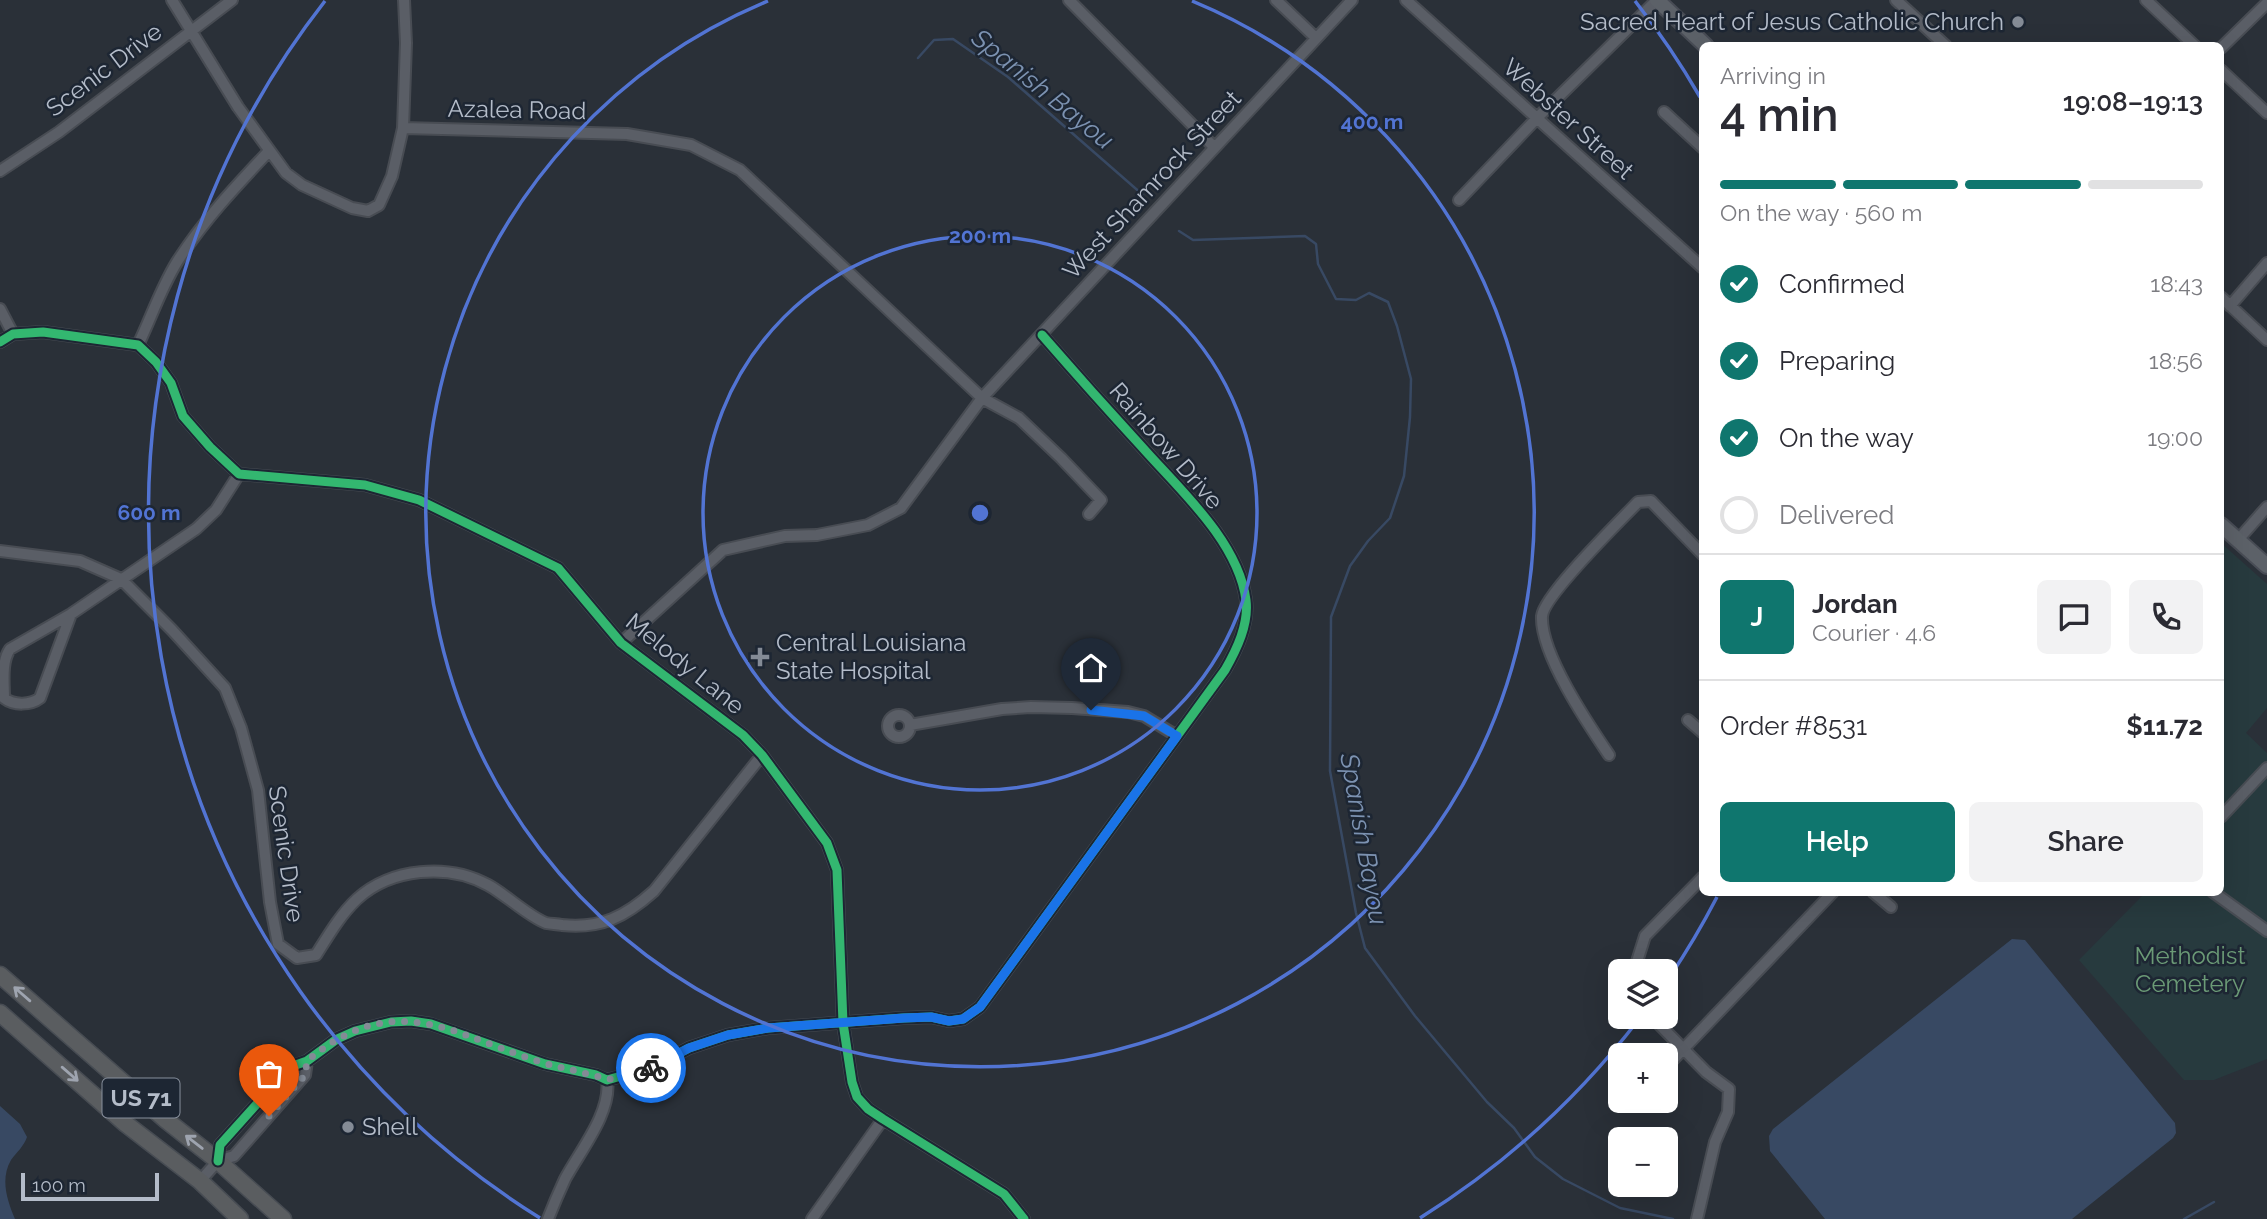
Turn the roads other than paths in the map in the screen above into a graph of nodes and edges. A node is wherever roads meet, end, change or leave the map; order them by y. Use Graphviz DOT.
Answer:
graph roads {
  1 [pos="172,0"];
  2 [pos="232,0"];
  3 [pos="404,0"];
  4 [pos="1069,0"];
  5 [pos="1276,0"];
  6 [pos="1352,0"];
  7 [pos="1406,0"];
  8 [pos="1657,0"];
  9 [pos="1896,0"];
  10 [pos="2146,0"];
  11 [pos="2267,3"];
  12 [pos="190,32"];
  13 [pos="1317,38"];
  14 [pos="1702,42"];
  15 [pos="1942,42"];
  16 [pos="2191,42"];
  17 [pos="2224,45"];
  18 [pos="2224,73"];
  19 [pos="1664,113"];
  20 [pos="2267,113"];
  21 [pos="1537,118"];
  22 [pos="402,128"];
  23 [pos="1699,144"];
  24 [pos="1214,146"];
  25 [pos="269,151"];
  26 [pos="0,172"];
  27 [pos="1458,200"];
  28 [pos="1699,264"];
  29 [pos="2267,264"];
  30 [pos="2224,300"];
  31 [pos="2230,306"];
  32 [pos="0,309"];
  33 [pos="13,334"];
  34 [pos="1042,335"];
  35 [pos="2267,340"];
  36 [pos="0,341"];
  37 [pos="138,345"];
  38 [pos="982,398"];
  39 [pos="239,474"];
  40 [pos="2267,507"];
  41 [pos="1089,514"];
  42 [pos="2224,528"];
  43 [pos="2238,540"];
  44 [pos="0,551"];
  45 [pos="1699,551"];
  46 [pos="2267,566"];
  47 [pos="121,579"];
  48 [pos="71,614"];
  49 [pos="621,643"];
  50 [pos="1688,720"];
  51 [pos="910,724"];
  52 [pos="1699,730"];
  53 [pos="1177,736"];
  54 [pos="761,755"];
  55 [pos="1609,755"];
  56 [pos="2267,768"];
  57 [pos="2224,814"];
  58 [pos="1699,881"];
  59 [pos="1829,896"];
  60 [pos="1878,896"];
  61 [pos="2219,896"];
  62 [pos="1891,907"];
  63 [pos="2267,930"];
  64 [pos="1638,959"];
  65 [pos="0,975"];
  66 [pos="0,1013"];
  67 [pos="843,1023"];
  68 [pos="1664,1029"];
  69 [pos="1683,1048"];
  70 [pos="1678,1054"];
  71 [pos="307,1061"];
  72 [pos="607,1080"];
  73 [pos="883,1119"];
  74 [pos="218,1161"];
  75 [pos="200,1181"];
  76 [pos="240,1219"];
  77 [pos="282,1219"];
  78 [pos="548,1219"];
  79 [pos="812,1219"];
  80 [pos="1024,1219"];
  81 [pos="1697,1219"];
  1 -- 12 [label="street"];
  2 -- 12 [label="street, Scenic Drive"];
  3 -- 22 [label="street"];
  4 -- 24 [label="street"];
  5 -- 13 [label="street"];
  6 -- 13 [label="street, West Shamrock Street"];
  7 -- 21 [label="street, Webster Street"];
  8 -- 14 [label="main road"];
  8 -- 21 [label="street"];
  9 -- 15 [label="street"];
  10 -- 16 [label="street"];
  11 -- 17 [label="street"];
  12 -- 25 [label="street"];
  12 -- 26 [label="street, Scenic Drive"];
  13 -- 24 [label="street, West Shamrock Street"];
  18 -- 20 [label="street"];
  19 -- 23 [label="street"];
  21 -- 27 [label="street"];
  21 -- 28 [label="street, Webster Street"];
  22 -- 25 [label="street"];
  22 -- 38 [label="street, Azalea Road"];
  24 -- 34 [label="street, West Shamrock Street"];
  25 -- 37 [label="street"];
  29 -- 31 [label="street"];
  30 -- 31 [label="street"];
  31 -- 35 [label="street"];
  32 -- 33 [label="street"];
  33 -- 36 [label="street"];
  33 -- 37 [label="street"];
  34 -- 38 [label="street, West Shamrock Street"];
  34 -- 53 [label="street, Rainbow Drive"];
  37 -- 39 [label="street"];
  38 -- 41 [label="street, Azalea Road"];
  38 -- 49 [label="street, West Shamrock Street"];
  39 -- 47 [label="street"];
  39 -- 49 [label="street, Melody Lane"];
  40 -- 43 [label="street"];
  42 -- 43 [label="main road"];
  43 -- 46 [label="main road"];
  44 -- 47 [label="street, Scenic Drive"];
  45 -- 55 [label="street"];
  47 -- 48 [label="street"];
  47 -- 54 [label="street, Scenic Drive"];
  48 -- 48 [label="street"];
  49 -- 54 [label="street, Melody Lane"];
  50 -- 52 [label="street"];
  51 -- 53 [label="street"];
  53 -- 67 [label="street, Rainbow Drive"];
  54 -- 67 [label="street, Melody Lane"];
  56 -- 57 [label="street"];
  58 -- 64 [label="street"];
  59 -- 69 [label="street"];
  60 -- 62 [label="street"];
  61 -- 63 [label="street"];
  74 -- 65 [label="highway, US 71, one-way"];
  66 -- 75 [label="highway, US 71, one-way"];
  67 -- 72 [label="street, Rainbow Drive"];
  67 -- 73 [label="street, Melody Lane"];
  68 -- 69 [label="street"];
  69 -- 70 [label="street"];
  69 -- 81 [label="street"];
  71 -- 72 [label="street"];
  71 -- 74 [label="street"];
  71 -- 74 [label="street"];
  72 -- 78 [label="street"];
  73 -- 79 [label="street"];
  73 -- 80 [label="street, Melody Lane"];
  74 -- 75 [label="street"];
  74 -- 77 [label="highway, US 71"];
  75 -- 76 [label="highway, US 71"];
}
